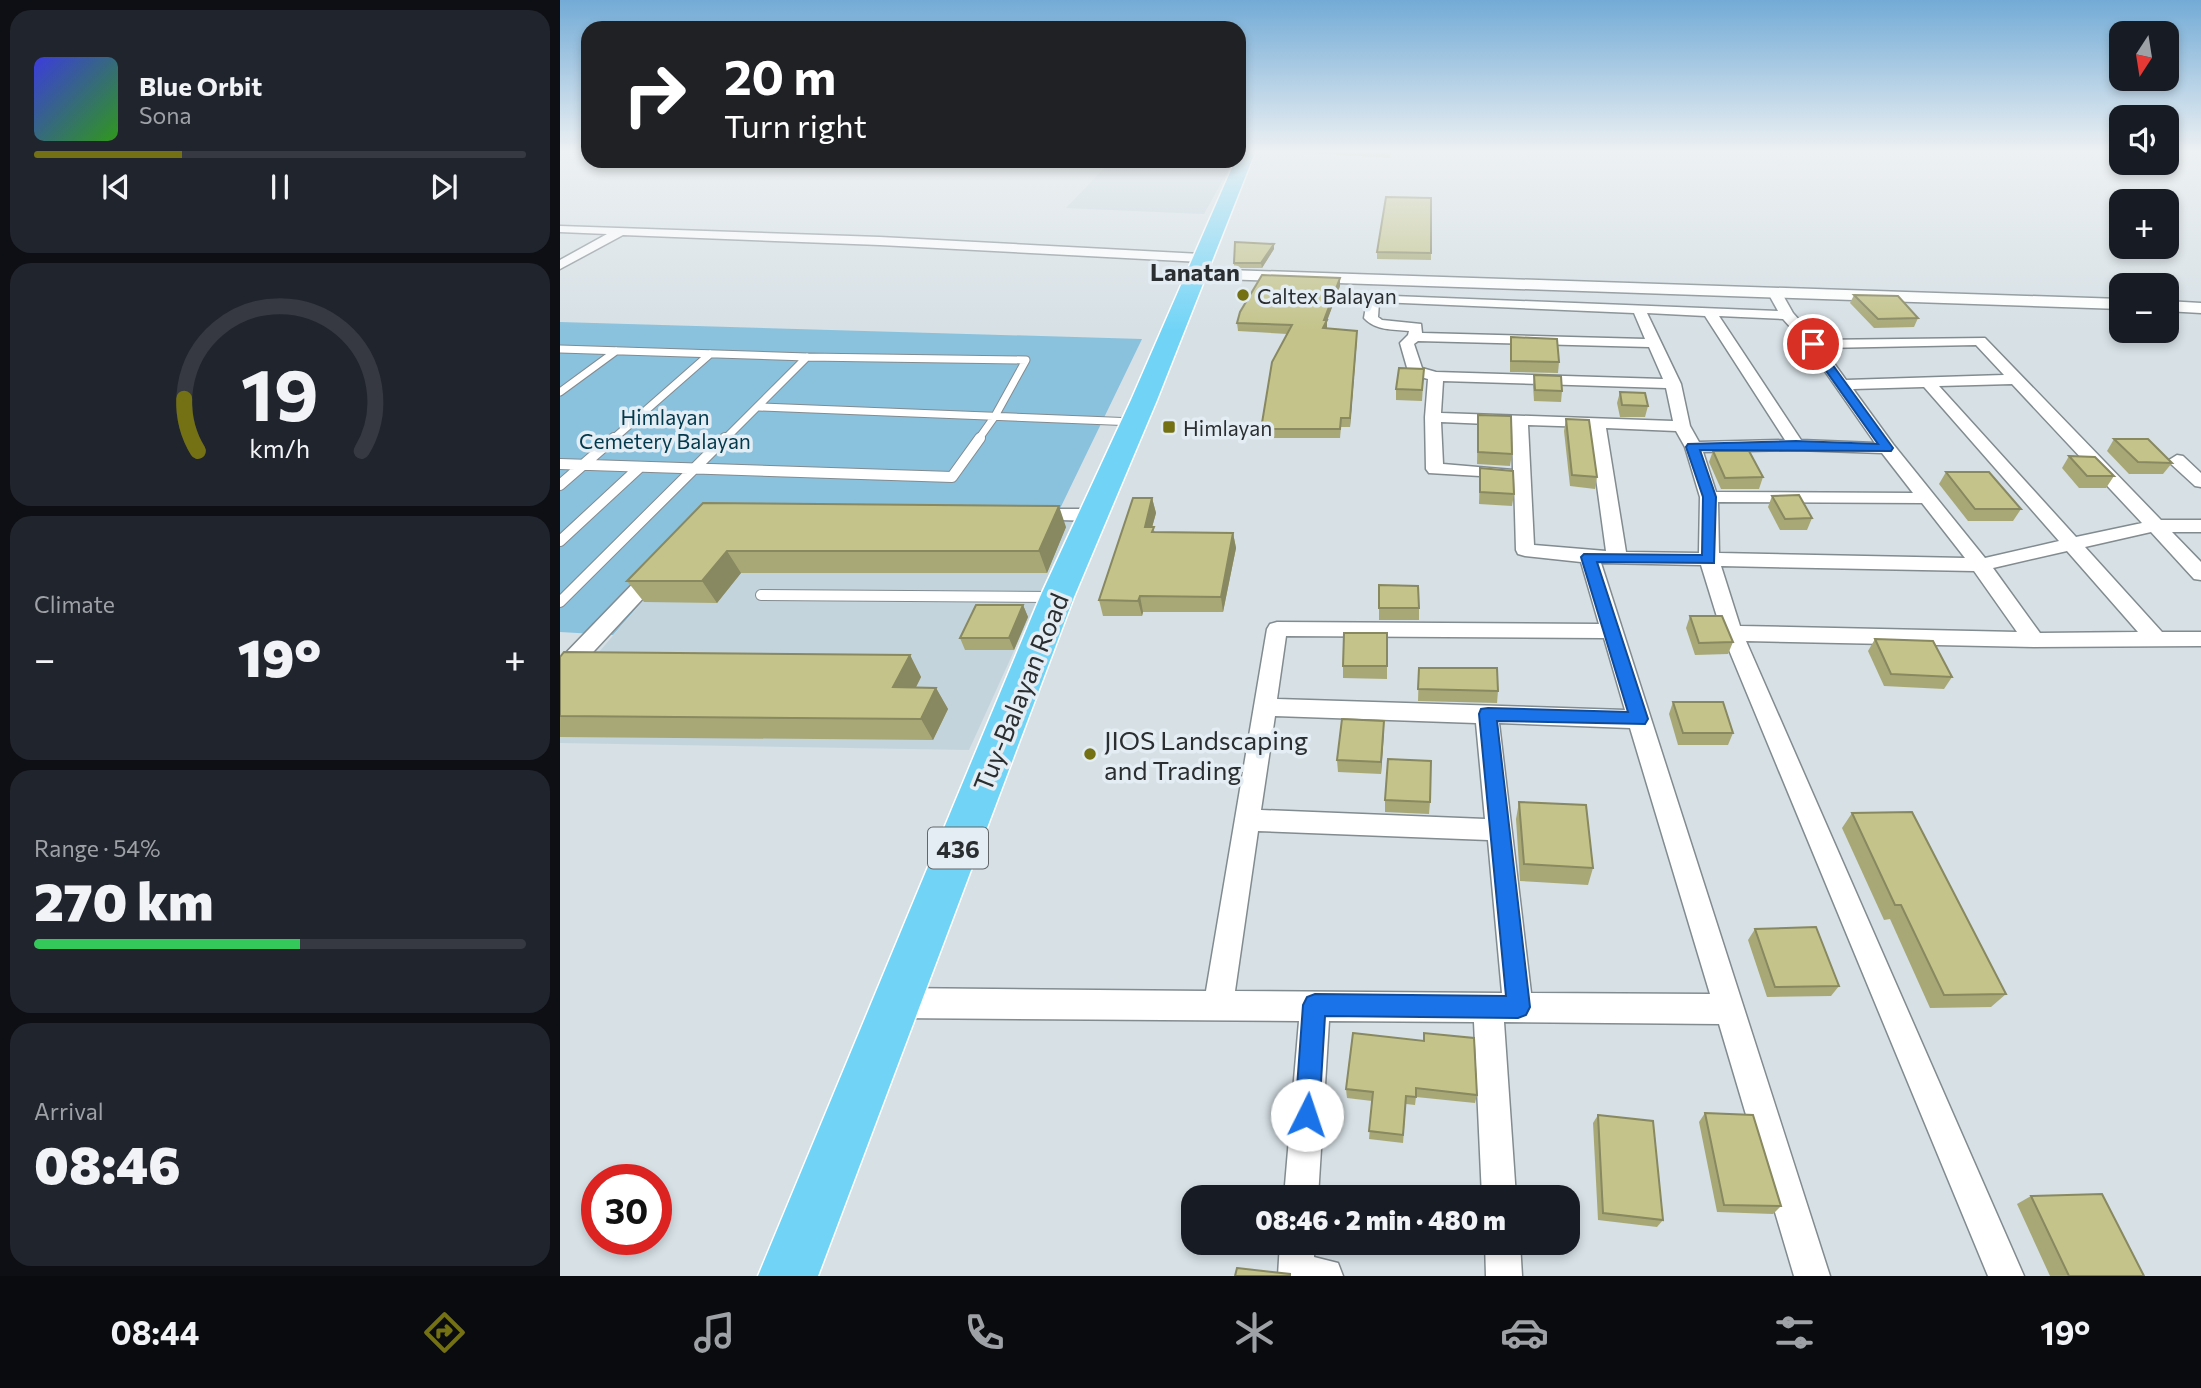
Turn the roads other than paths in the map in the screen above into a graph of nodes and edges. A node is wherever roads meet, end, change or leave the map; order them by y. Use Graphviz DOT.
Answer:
graph roads {
  1 [pos="1222,212"];
  2 [pos="560,229"];
  3 [pos="620,232"];
  4 [pos="560,265"];
  5 [pos="1199,266"];
  6 [pos="1775,293"];
  7 [pos="2109,304"];
  8 [pos="2179,307"];
  9 [pos="2201,308"];
  10 [pos="1639,310"];
  11 [pos="1710,313"];
  12 [pos="1787,315"];
  13 [pos="1415,337"];
  14 [pos="1654,343"];
  15 [pos="1813,344"];
  16 [pos="560,349"];
  17 [pos="571,349"];
  18 [pos="615,351"];
  19 [pos="710,354"];
  20 [pos="560,357"];
  21 [pos="807,358"];
  22 [pos="1436,376"];
  23 [pos="2017,379"];
  24 [pos="1673,384"];
  25 [pos="1843,384"];
  26 [pos="1928,384"];
  27 [pos="560,392"];
  28 [pos="759,407"];
  29 [pos="995,416"];
  30 [pos="1433,417"];
  31 [pos="1520,421"];
  32 [pos="1135,422"];
  33 [pos="1597,424"];
  34 [pos="1682,426"];
  35 [pos="1796,445"];
  36 [pos="1693,447"];
  37 [pos="1887,448"];
  38 [pos="2177,460"];
  39 [pos="560,464"];
  40 [pos="582,465"];
  41 [pos="640,467"];
  42 [pos="694,469"];
  43 [pos="1521,475"];
  44 [pos="2201,482"];
  45 [pos="560,485"];
  46 [pos="1709,497"];
  47 [pos="1927,498"];
  48 [pos="1012,515"];
  49 [pos="1094,515"];
  50 [pos="2154,526"];
  51 [pos="2201,526"];
  52 [pos="560,541"];
  53 [pos="2073,544"];
  54 [pos="1589,557"];
  55 [pos="1617,558"];
  56 [pos="667,560"];
  57 [pos="1709,560"];
  58 [pos="1980,565"];
  59 [pos="2201,574"];
  60 [pos="761,595"];
  61 [pos="1057,597"];
  62 [pos="560,602"];
  63 [pos="1611,631"];
  64 [pos="1732,633"];
  65 [pos="2156,639"];
  66 [pos="2201,639"];
  67 [pos="2034,640"];
  68 [pos="560,673"];
  69 [pos="1265,707"];
  70 [pos="1488,714"];
  71 [pos="1639,719"];
  72 [pos="1247,820"];
  73 [pos="1500,830"];
  74 [pos="895,1003"];
  75 [pos="1218,1004"];
  76 [pos="1315,1005"];
  77 [pos="1503,1007"];
  78 [pos="1729,1009"];
  79 [pos="1302,1185"];
  80 [pos="1499,1185"];
  81 [pos="1297,1255"];
  82 [pos="1503,1255"];
  83 [pos="788,1276"];
  84 [pos="1325,1276"];
  85 [pos="1504,1276"];
  86 [pos="1812,1276"];
  87 [pos="2006,1276"];
  1 -- 5 [label="main road, Tuy-Balayan Road / 436"];
  2 -- 3 [label="street"];
  3 -- 4 [label="street"];
  3 -- 5 [label="street"];
  5 -- 6 [label="street"];
  5 -- 32 [label="main road, Tuy-Balayan Road / 436"];
  6 -- 7 [label="street"];
  6 -- 12 [label="street"];
  8 -- 9 [label="street"];
  10 -- 11 [label="street"];
  10 -- 13 [label="street"];
  10 -- 14 [label="street"];
  11 -- 12 [label="street"];
  11 -- 35 [label="street"];
  12 -- 15 [label="street"];
  13 -- 14 [label="street"];
  13 -- 22 [label="street"];
  14 -- 24 [label="street"];
  15 -- 23 [label="street"];
  15 -- 25 [label="street"];
  16 -- 17 [label="lane"];
  17 -- 18 [label="lane"];
  17 -- 20 [label="lane"];
  18 -- 19 [label="lane"];
  18 -- 27 [label="lane"];
  19 -- 21 [label="lane"];
  19 -- 40 [label="lane"];
  21 -- 28 [label="lane"];
  21 -- 29 [label="lane"];
  22 -- 24 [label="street"];
  22 -- 30 [label="street"];
  23 -- 26 [label="street"];
  23 -- 50 [label="street"];
  24 -- 34 [label="street"];
  25 -- 26 [label="street"];
  25 -- 37 [label="street"];
  26 -- 53 [label="street"];
  28 -- 29 [label="lane"];
  28 -- 42 [label="lane"];
  29 -- 32 [label="lane"];
  29 -- 42 [label="lane"];
  30 -- 31 [label="street"];
  30 -- 43 [label="street"];
  31 -- 33 [label="street"];
  31 -- 43 [label="street"];
  32 -- 49 [label="main road, Tuy-Balayan Road / 436"];
  33 -- 34 [label="street"];
  33 -- 55 [label="street"];
  34 -- 36 [label="street"];
  35 -- 36 [label="street"];
  35 -- 37 [label="street"];
  36 -- 46 [label="street"];
  37 -- 47 [label="street"];
  38 -- 44 [label="street"];
  39 -- 40 [label="lane"];
  40 -- 41 [label="lane"];
  40 -- 45 [label="lane"];
  41 -- 42 [label="lane"];
  41 -- 52 [label="lane"];
  42 -- 62 [label="lane"];
  43 -- 54 [label="street"];
  46 -- 47 [label="street"];
  46 -- 57 [label="street"];
  47 -- 58 [label="street"];
  48 -- 49 [label="street"];
  49 -- 61 [label="main road, Tuy-Balayan Road / 436"];
  50 -- 51 [label="street"];
  50 -- 53 [label="street"];
  50 -- 59 [label="street"];
  53 -- 58 [label="street"];
  53 -- 65 [label="street"];
  54 -- 55 [label="street"];
  54 -- 63 [label="street"];
  55 -- 57 [label="street"];
  56 -- 68 [label="street"];
  57 -- 58 [label="street"];
  57 -- 64 [label="street"];
  58 -- 67 [label="street"];
  60 -- 61 [label="lane"];
  61 -- 74 [label="main road, Tuy-Balayan Road / 436"];
  63 -- 69 [label="street"];
  63 -- 71 [label="street"];
  64 -- 67 [label="street"];
  64 -- 87 [label="street"];
  65 -- 66 [label="street"];
  65 -- 67 [label="street"];
  69 -- 70 [label="street"];
  69 -- 72 [label="street"];
  70 -- 71 [label="street"];
  70 -- 73 [label="street"];
  71 -- 78 [label="street"];
  72 -- 73 [label="street"];
  72 -- 75 [label="street"];
  73 -- 77 [label="street"];
  74 -- 75 [label="street"];
  74 -- 83 [label="main road, Tuy-Balayan Road / 436"];
  75 -- 76 [label="street"];
  76 -- 77 [label="street"];
  76 -- 79 [label="street"];
  77 -- 78 [label="street"];
  77 -- 80 [label="street"];
  78 -- 86 [label="street"];
  81 -- 84 [label="street"];
  82 -- 85 [label="street"];
}
